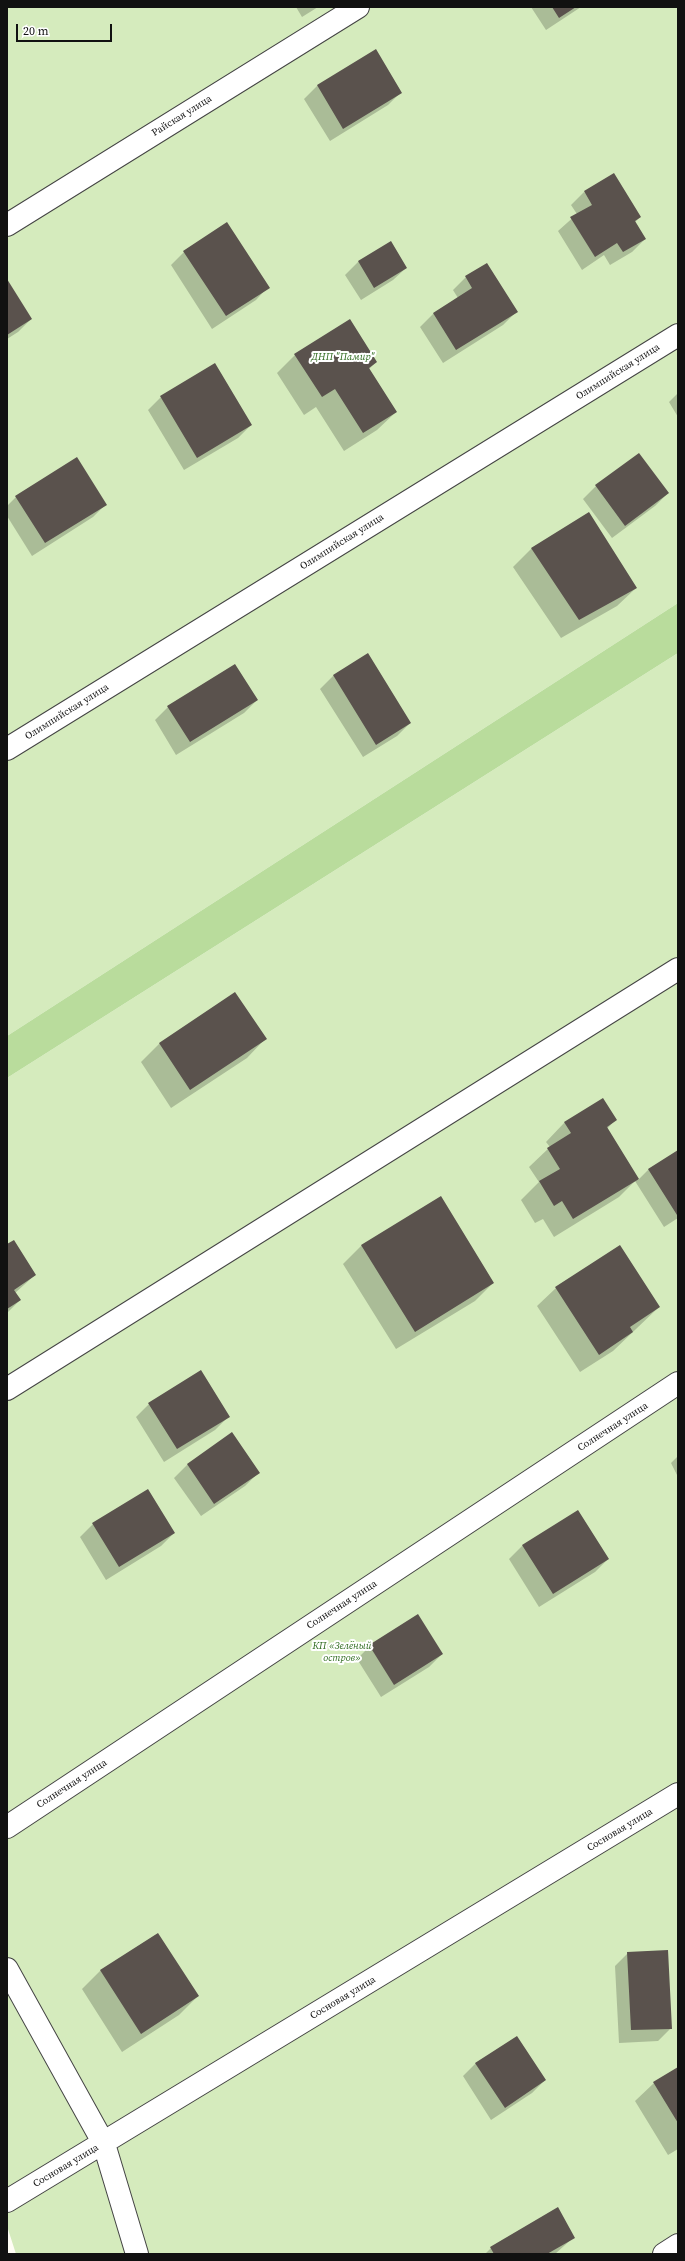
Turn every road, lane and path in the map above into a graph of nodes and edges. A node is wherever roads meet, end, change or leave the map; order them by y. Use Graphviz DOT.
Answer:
graph roads {
  1 [pos="358,7"];
  2 [pos="7,225"];
  3 [pos="678,335"];
  4 [pos="7,749"];
  5 [pos="678,969"];
  6 [pos="678,1383"];
  7 [pos="7,1389"];
  8 [pos="678,1794"];
  9 [pos="7,1827"];
  10 [pos="7,1969"];
  11 [pos="104,2144"];
  12 [pos="7,2201"];
  13 [pos="678,2245"];
  14 [pos="137,2254"];
  15 [pos="664,2254"];
  1 -- 2 [label="street, Райская улица"];
  3 -- 4 [label="street, Олимпийская улица"];
  5 -- 7 [label="street"];
  6 -- 9 [label="street, Солнечная улица"];
  8 -- 11 [label="street, Сосновая улица"];
  10 -- 11 [label="street"];
  11 -- 12 [label="street, Сосновая улица"];
  11 -- 14 [label="street"];
  13 -- 15 [label="street"];
}
